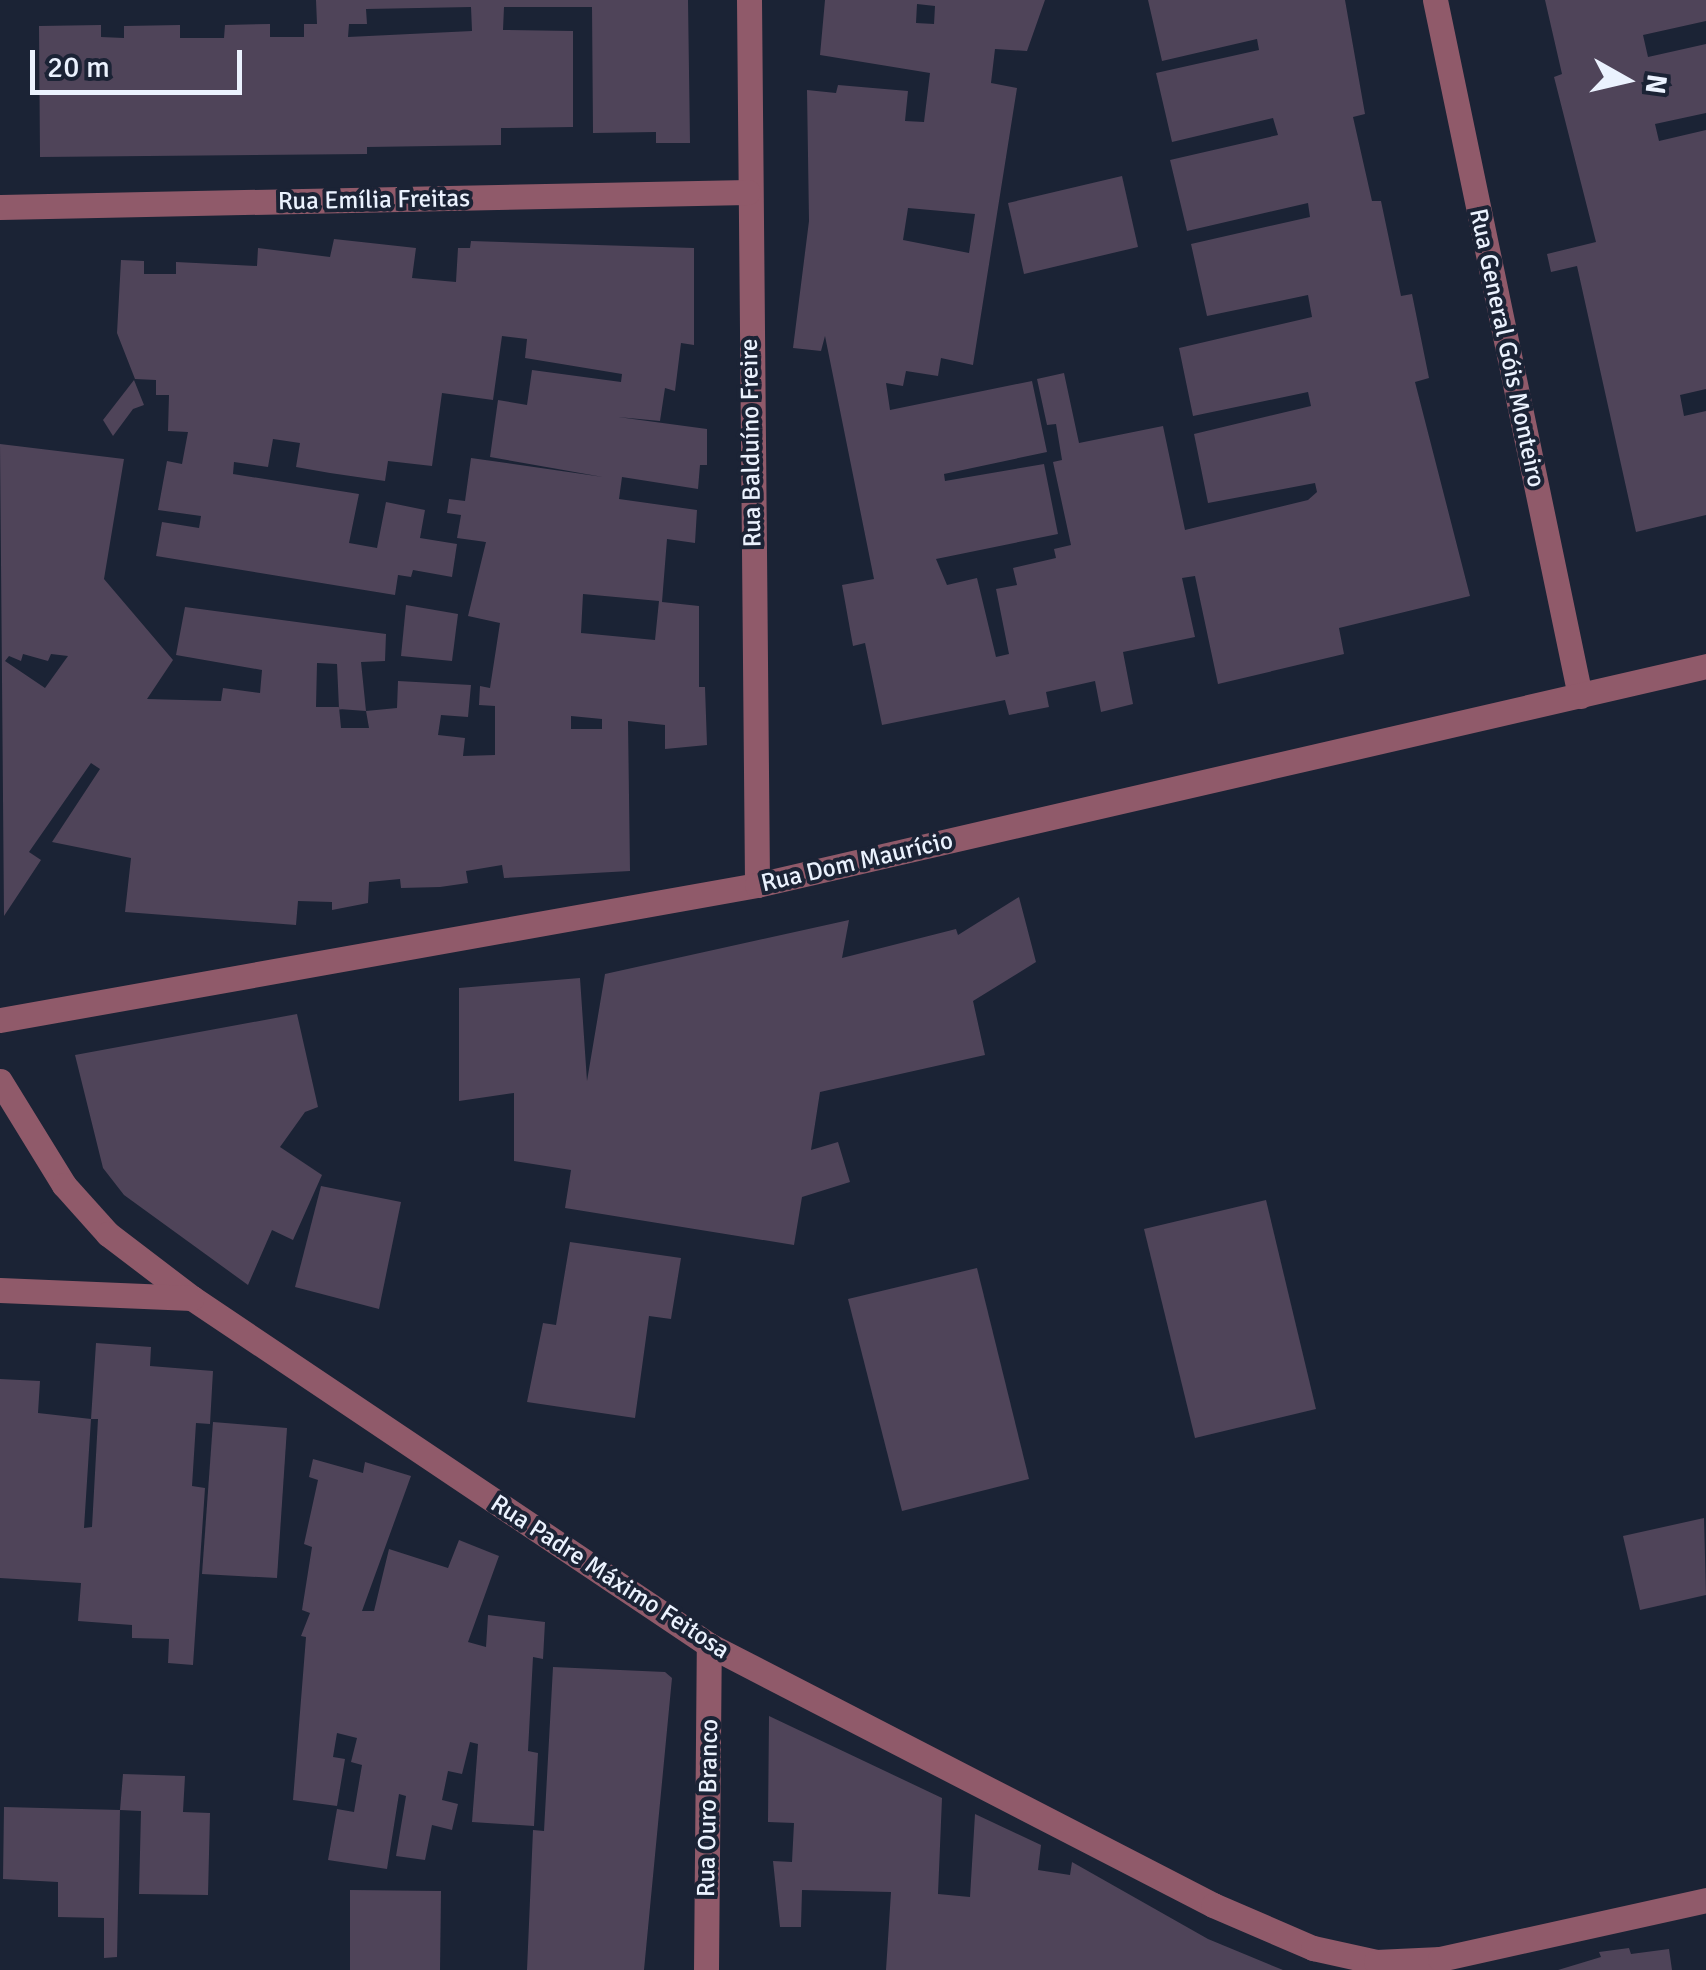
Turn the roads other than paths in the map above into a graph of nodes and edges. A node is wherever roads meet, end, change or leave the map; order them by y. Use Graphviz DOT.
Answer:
graph roads {
  1 [pos="749,0"];
  2 [pos="1435,0"];
  3 [pos="748,192"];
  4 [pos="0,207"];
  5 [pos="1706,666"];
  6 [pos="1580,696"];
  7 [pos="757,885"];
  8 [pos="0,1020"];
  9 [pos="0,1082"];
  10 [pos="0,1290"];
  11 [pos="192,1298"];
  12 [pos="709,1645"];
  13 [pos="1706,1900"];
  14 [pos="706,1970"];
  1 -- 3 [label="street, Rua Balduíno Freire"];
  2 -- 6 [label="street, Rua General Góis Monteiro"];
  3 -- 4 [label="street, Rua Emília Freitas"];
  3 -- 7 [label="street, Rua Balduíno Freire"];
  5 -- 6 [label="street, Rua Dom Maurício"];
  6 -- 7 [label="street, Rua Dom Maurício"];
  7 -- 8 [label="street, Rua Dom Maurício"];
  9 -- 11 [label="street, Rua Padre Máximo Feitosa"];
  10 -- 11 [label="street"];
  11 -- 12 [label="street, Rua Padre Máximo Feitosa"];
  12 -- 13 [label="street, Rua Padre Máximo Feitosa"];
  12 -- 14 [label="street, Rua Ouro Branco"];
}
